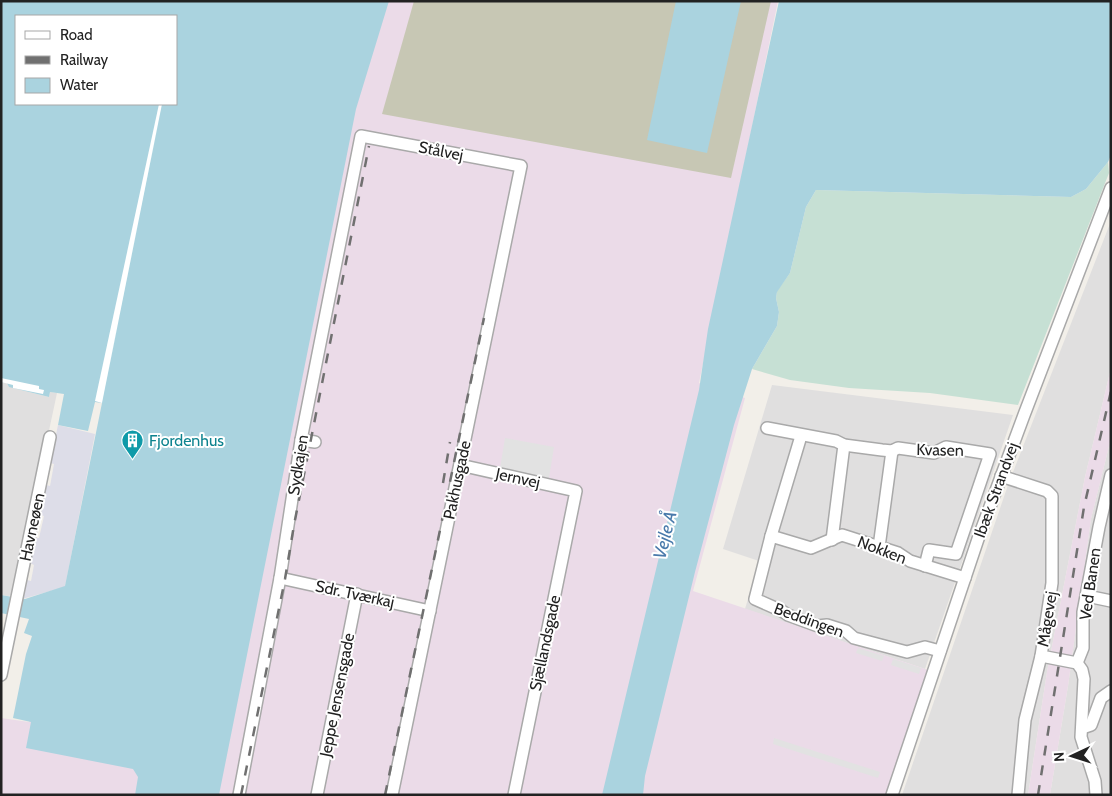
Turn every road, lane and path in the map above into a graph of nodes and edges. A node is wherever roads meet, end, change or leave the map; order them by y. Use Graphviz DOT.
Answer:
graph roads {
  1 [pos="362,136"];
  2 [pos="521,166"];
  3 [pos="1111,188"];
  4 [pos="767,428"];
  5 [pos="801,436"];
  6 [pos="50,437"];
  7 [pos="301,440"];
  8 [pos="315,442"];
  9 [pos="844,445"];
  10 [pos="892,451"];
  11 [pos="460,465"];
  12 [pos="1111,475"];
  13 [pos="1001,476"];
  14 [pos="576,491"];
  15 [pos="771,536"];
  16 [pos="832,540"];
  17 [pos="879,547"];
  18 [pos="925,566"];
  19 [pos="280,578"];
  20 [pos="965,578"];
  21 [pos="357,594"];
  22 [pos="1086,596"];
  23 [pos="1111,601"];
  24 [pos="430,611"];
  25 [pos="940,652"];
  26 [pos="1041,656"];
  27 [pos="1077,663"];
  28 [pos="1,675"];
  29 [pos="1111,691"];
  30 [pos="1082,728"];
  31 [pos="239,795"];
  32 [pos="318,795"];
  33 [pos="392,795"];
  34 [pos="514,795"];
  35 [pos="892,795"];
  36 [pos="1018,795"];
  37 [pos="1096,795"];
  1 -- 2 [label="street, Stålvej"];
  1 -- 7 [label="street, Sydkajen"];
  2 -- 11 [label="street, Pakhusgade"];
  3 -- 13 [label="street, Ibæk Strandvej"];
  4 -- 5 [label="street, Kvasen"];
  5 -- 9 [label="street, Kvasen"];
  5 -- 15 [label="street, Beddingen"];
  6 -- 28 [label="street, Havneøen"];
  7 -- 8 [label="street"];
  7 -- 19 [label="street, Sydkajen"];
  9 -- 10 [label="street, Kvasen"];
  9 -- 16 [label="street"];
  10 -- 17 [label="street"];
  10 -- 18 [label="street, Kvasen"];
  11 -- 14 [label="street, Jernvej"];
  11 -- 24 [label="street, Pakhusgade"];
  12 -- 22 [label="street, Ved Banen"];
  13 -- 20 [label="street, Ibæk Strandvej"];
  13 -- 26 [label="street, Mågevej"];
  14 -- 34 [label="street, Sjællandsgade"];
  15 -- 16 [label="street, Nokken"];
  15 -- 25 [label="street, Beddingen"];
  16 -- 17 [label="street, Nokken"];
  17 -- 18 [label="street, Nokken"];
  18 -- 20 [label="street, Nokken"];
  19 -- 21 [label="street, Sdr. Tværkaj"];
  19 -- 31 [label="street, Sydkajen"];
  20 -- 25 [label="street, Ibæk Strandvej"];
  21 -- 24 [label="street, Sdr. Tværkaj"];
  21 -- 32 [label="street, Jeppe Jensensgade"];
  22 -- 23 [label="street"];
  22 -- 27 [label="street, Ved Banen"];
  24 -- 33 [label="street, Pakhusgade"];
  25 -- 35 [label="street, Ibæk Strandvej"];
  26 -- 27 [label="street"];
  26 -- 36 [label="street, Mågevej"];
  27 -- 30 [label="street"];
  29 -- 30 [label="street"];
  30 -- 37 [label="street"];
}
